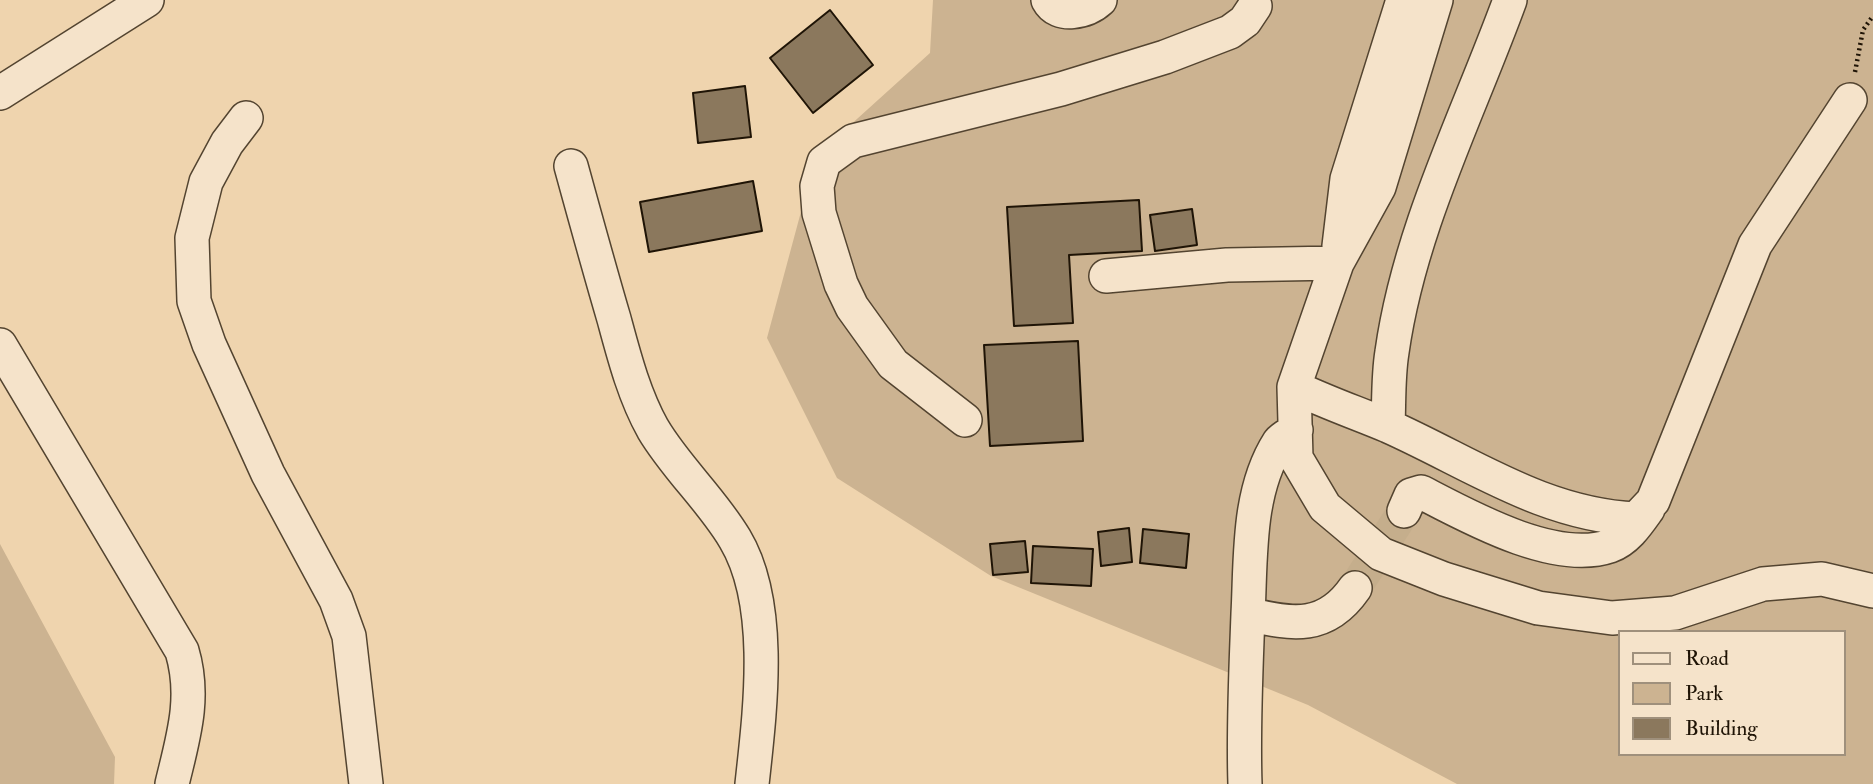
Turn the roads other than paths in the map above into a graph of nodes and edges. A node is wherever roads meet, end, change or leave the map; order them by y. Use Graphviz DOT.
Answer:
graph roads {
  1 [pos="147,0"];
  2 [pos="1048,0"];
  3 [pos="1100,0"];
  4 [pos="1403,0"];
  5 [pos="1436,0"];
  6 [pos="1510,0"];
  7 [pos="1263,2"];
  8 [pos="0,93"];
  9 [pos="1850,100"];
  10 [pos="246,118"];
  11 [pos="571,166"];
  12 [pos="1337,263"];
  13 [pos="1106,276"];
  14 [pos="0,345"];
  15 [pos="1294,387"];
  16 [pos="965,420"];
  17 [pos="1388,426"];
  18 [pos="1296,430"];
  19 [pos="1653,501"];
  20 [pos="1404,511"];
  21 [pos="1355,587"];
  22 [pos="1873,591"];
  23 [pos="1248,614"];
  24 [pos="172,784"];
  25 [pos="366,784"];
  26 [pos="752,784"];
  27 [pos="1245,784"];
  1 -- 8 [label="street"];
  2 -- 3 [label="street"];
  4 -- 12 [label="street"];
  5 -- 12 [label="street"];
  6 -- 17 [label="street"];
  7 -- 16 [label="street"];
  9 -- 19 [label="street"];
  10 -- 25 [label="street"];
  11 -- 26 [label="street"];
  12 -- 13 [label="street"];
  12 -- 15 [label="street"];
  14 -- 24 [label="street"];
  15 -- 17 [label="street"];
  15 -- 18 [label="street"];
  17 -- 19 [label="street"];
  18 -- 22 [label="street"];
  18 -- 23 [label="street"];
  19 -- 20 [label="street"];
  21 -- 23 [label="street"];
  23 -- 27 [label="street"];
}
